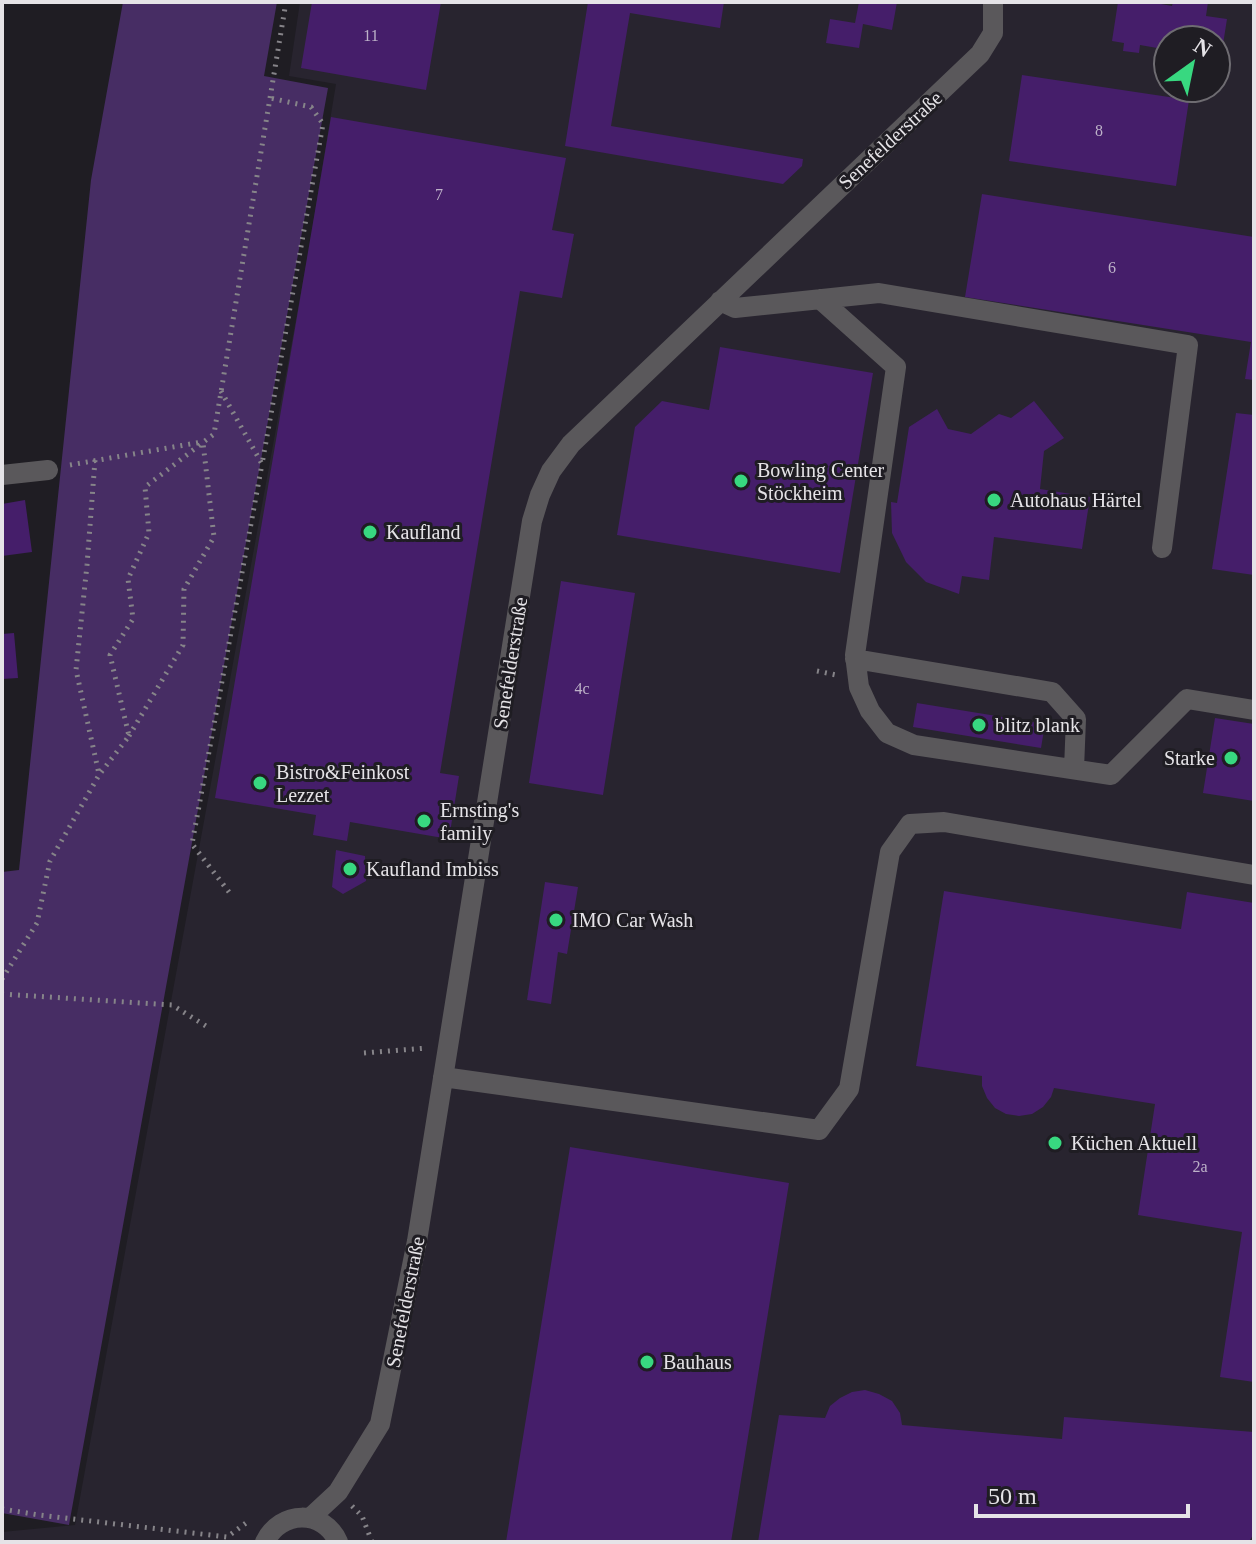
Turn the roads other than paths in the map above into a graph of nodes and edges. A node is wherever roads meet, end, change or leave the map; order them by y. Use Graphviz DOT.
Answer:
graph roads {
  1 [pos="993,2"];
  2 [pos="820,299"];
  3 [pos="720,301"];
  4 [pos="48,470"];
  5 [pos="2,475"];
  6 [pos="1162,548"];
  7 [pos="855,659"];
  8 [pos="1254,710"];
  9 [pos="1074,769"];
  10 [pos="1254,875"];
  11 [pos="443,1077"];
  12 [pos="338,1492"];
  13 [pos="310,1518"];
  14 [pos="337,1539"];
  15 [pos="265,1542"];
  1 -- 3 [label="street, Senefelderstraße"];
  2 -- 3 [label="street"];
  2 -- 6 [label="street"];
  2 -- 7 [label="street"];
  3 -- 11 [label="street, Senefelderstraße"];
  4 -- 5 [label="street"];
  7 -- 9 [label="street"];
  7 -- 9 [label="street"];
  8 -- 9 [label="street"];
  10 -- 11 [label="street"];
  11 -- 12 [label="street, Senefelderstraße"];
  12 -- 13 [label="street, Senefelderstraße"];
  12 -- 14 [label="street, Senefelderstraße"];
  13 -- 14 [label="street"];
  13 -- 15 [label="street"];
}
